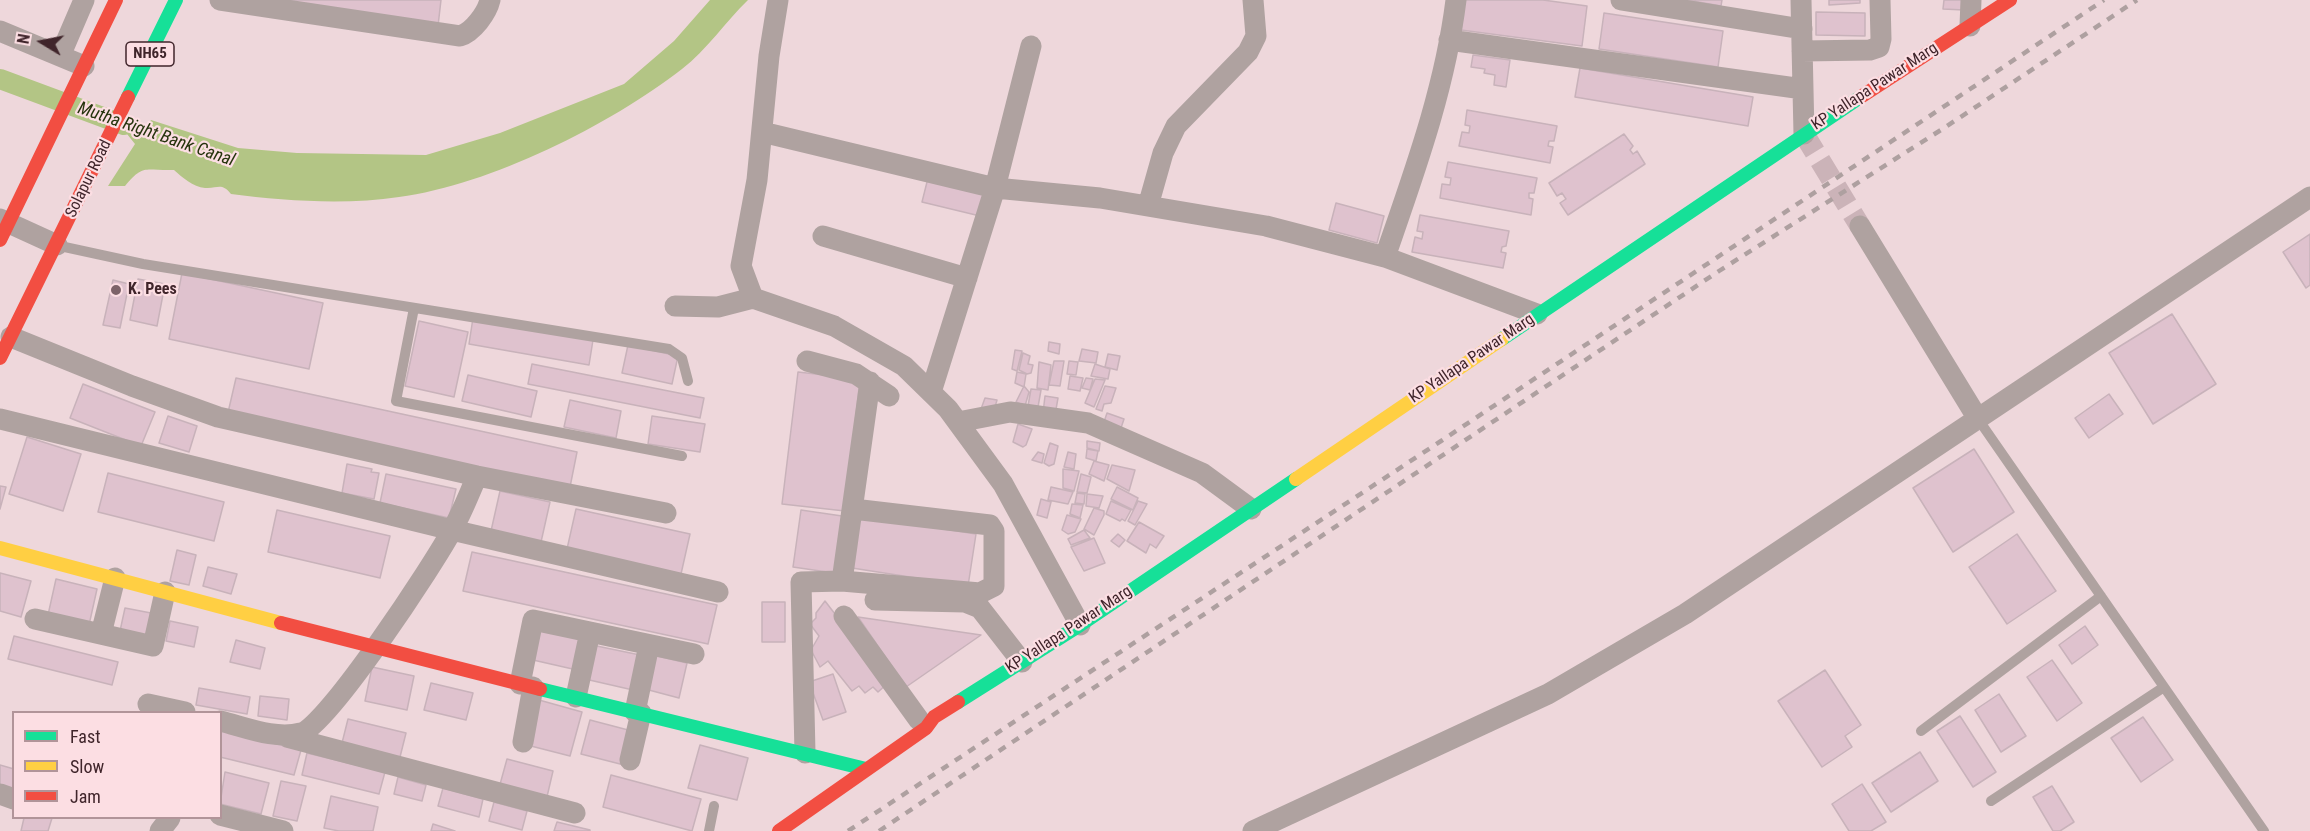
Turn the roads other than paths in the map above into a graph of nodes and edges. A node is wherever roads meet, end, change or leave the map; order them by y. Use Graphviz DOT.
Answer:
graph roads {
  1 [pos="84,0"];
  2 [pos="116,0"];
  3 [pos="176,0"];
  4 [pos="220,0"];
  5 [pos="490,0"];
  6 [pos="778,0"];
  7 [pos="1253,0"];
  8 [pos="1456,0"];
  9 [pos="1621,0"];
  10 [pos="1801,0"];
  11 [pos="1880,0"];
  12 [pos="1971,0"];
  13 [pos="2004,2"];
  14 [pos="1970,26"];
  15 [pos="1802,29"];
  16 [pos="0,31"];
  17 [pos="1449,40"];
  18 [pos="1031,46"];
  19 [pos="1802,51"];
  20 [pos="60,56"];
  21 [pos="84,66"];
  22 [pos="1803,89"];
  23 [pos="762,132"];
  24 [pos="1804,134"];
  25 [pos="995,188"];
  26 [pos="2310,197"];
  27 [pos="1148,206"];
  28 [pos="1860,226"];
  29 [pos="3,227"];
  30 [pos="823,236"];
  31 [pos="57,245"];
  32 [pos="1385,257"];
  33 [pos="967,279"];
  34 [pos="753,298"];
  35 [pos="675,306"];
  36 [pos="414,308"];
  37 [pos="1538,314"];
  38 [pos="11,337"];
  39 [pos="0,358"];
  40 [pos="807,361"];
  41 [pos="688,381"];
  42 [pos="870,382"];
  43 [pos="931,392"];
  44 [pos="889,396"];
  45 [pos="0,419"];
  46 [pos="1977,419"];
  47 [pos="957,422"];
  48 [pos="682,456"];
  49 [pos="477,476"];
  50 [pos="853,509"];
  51 [pos="1251,509"];
  52 [pos="666,513"];
  53 [pos="452,530"];
  54 [pos="0,548"];
  55 [pos="115,579"];
  56 [pos="842,580"];
  57 [pos="165,592"];
  58 [pos="718,592"];
  59 [pos="2101,596"];
  60 [pos="875,600"];
  61 [pos="844,616"];
  62 [pos="35,619"];
  63 [pos="1080,625"];
  64 [pos="590,632"];
  65 [pos="101,634"];
  66 [pos="649,645"];
  67 [pos="375,648"];
  68 [pos="694,654"];
  69 [pos="1022,662"];
  70 [pos="527,685"];
  71 [pos="2164,687"];
  72 [pos="576,697"];
  73 [pos="148,704"];
  74 [pos="181,711"];
  75 [pos="638,712"];
  76 [pos="926,718"];
  77 [pos="222,721"];
  78 [pos="1921,730"];
  79 [pos="280,735"];
  80 [pos="523,742"];
  81 [pos="805,753"];
  82 [pos="630,760"];
  83 [pos="860,767"];
  84 [pos="1991,801"];
  85 [pos="714,806"];
  86 [pos="575,813"];
  87 [pos="222,816"];
  88 [pos="169,819"];
  89 [pos="160,831"];
  90 [pos="283,831"];
  91 [pos="709,831"];
  92 [pos="773,831"];
  93 [pos="779,831"];
  94 [pos="1253,831"];
  95 [pos="2264,831"];
  1 -- 20 [label="street"];
  2 -- 21 [label="main road"];
  3 -- 31 [label="main road, Solapur Road / NH65"];
  4 -- 5 [label="street"];
  6 -- 23 [label="street"];
  7 -- 27 [label="street"];
  8 -- 17 [label="street"];
  9 -- 15 [label="street"];
  10 -- 15 [label="street"];
  11 -- 19 [label="street"];
  12 -- 14 [label="street"];
  13 -- 14 [label="main road, KP Yallapa Pawar Marg"];
  14 -- 24 [label="main road, KP Yallapa Pawar Marg"];
  15 -- 19 [label="street"];
  16 -- 20 [label="street"];
  17 -- 22 [label="street"];
  17 -- 32 [label="street"];
  18 -- 25 [label="street"];
  19 -- 22 [label="street"];
  20 -- 21 [label="street"];
  21 -- 29 [label="main road"];
  22 -- 24 [label="street"];
  23 -- 25 [label="street"];
  23 -- 34 [label="street"];
  24 -- 37 [label="main road, KP Yallapa Pawar Marg"];
  25 -- 27 [label="street"];
  25 -- 33 [label="street"];
  26 -- 46 [label="street"];
  27 -- 32 [label="street"];
  28 -- 46 [label="street"];
  29 -- 31 [label="street"];
  30 -- 33 [label="street"];
  31 -- 36 [label="lane"];
  31 -- 38 [label="main road, Solapur Road / NH65"];
  32 -- 37 [label="street"];
  33 -- 43 [label="street"];
  34 -- 35 [label="street"];
  34 -- 43 [label="street"];
  36 -- 41 [label="lane"];
  36 -- 48 [label="lane"];
  37 -- 51 [label="main road, KP Yallapa Pawar Marg"];
  38 -- 39 [label="main road, Solapur Road / NH65"];
  38 -- 49 [label="street"];
  40 -- 42 [label="street"];
  42 -- 44 [label="street"];
  42 -- 50 [label="street"];
  43 -- 47 [label="street"];
  45 -- 53 [label="street"];
  46 -- 59 [label="lane"];
  46 -- 94 [label="street"];
  47 -- 51 [label="street"];
  47 -- 63 [label="street"];
  49 -- 52 [label="street"];
  49 -- 53 [label="street"];
  50 -- 56 [label="street"];
  50 -- 56 [label="street"];
  51 -- 63 [label="main road, KP Yallapa Pawar Marg"];
  53 -- 58 [label="street"];
  53 -- 67 [label="street"];
  54 -- 55 [label="main road"];
  55 -- 57 [label="main road"];
  55 -- 65 [label="street"];
  56 -- 81 [label="street"];
  57 -- 65 [label="street"];
  57 -- 67 [label="main road"];
  59 -- 71 [label="lane"];
  59 -- 78 [label="lane"];
  60 -- 69 [label="street"];
  61 -- 76 [label="street"];
  62 -- 65 [label="street"];
  63 -- 69 [label="main road, KP Yallapa Pawar Marg"];
  64 -- 66 [label="street"];
  64 -- 70 [label="street"];
  64 -- 72 [label="street"];
  66 -- 68 [label="street"];
  66 -- 75 [label="street"];
  67 -- 70 [label="main road"];
  67 -- 79 [label="street"];
  69 -- 76 [label="main road, KP Yallapa Pawar Marg"];
  70 -- 72 [label="main road"];
  70 -- 80 [label="street"];
  71 -- 84 [label="lane"];
  71 -- 95 [label="lane"];
  72 -- 75 [label="main road"];
  73 -- 74 [label="street"];
  75 -- 81 [label="main road"];
  75 -- 82 [label="street"];
  76 -- 83 [label="main road, KP Yallapa Pawar Marg"];
  77 -- 79 [label="street"];
  79 -- 86 [label="street"];
  81 -- 83 [label="main road"];
  83 -- 92 [label="main road, KP Yallapa Pawar Marg"];
  83 -- 93 [label="main road, KP Yallapa Pawar Marg"];
  85 -- 91 [label="lane"];
  87 -- 90 [label="street"];
  88 -- 89 [label="street"];
}
